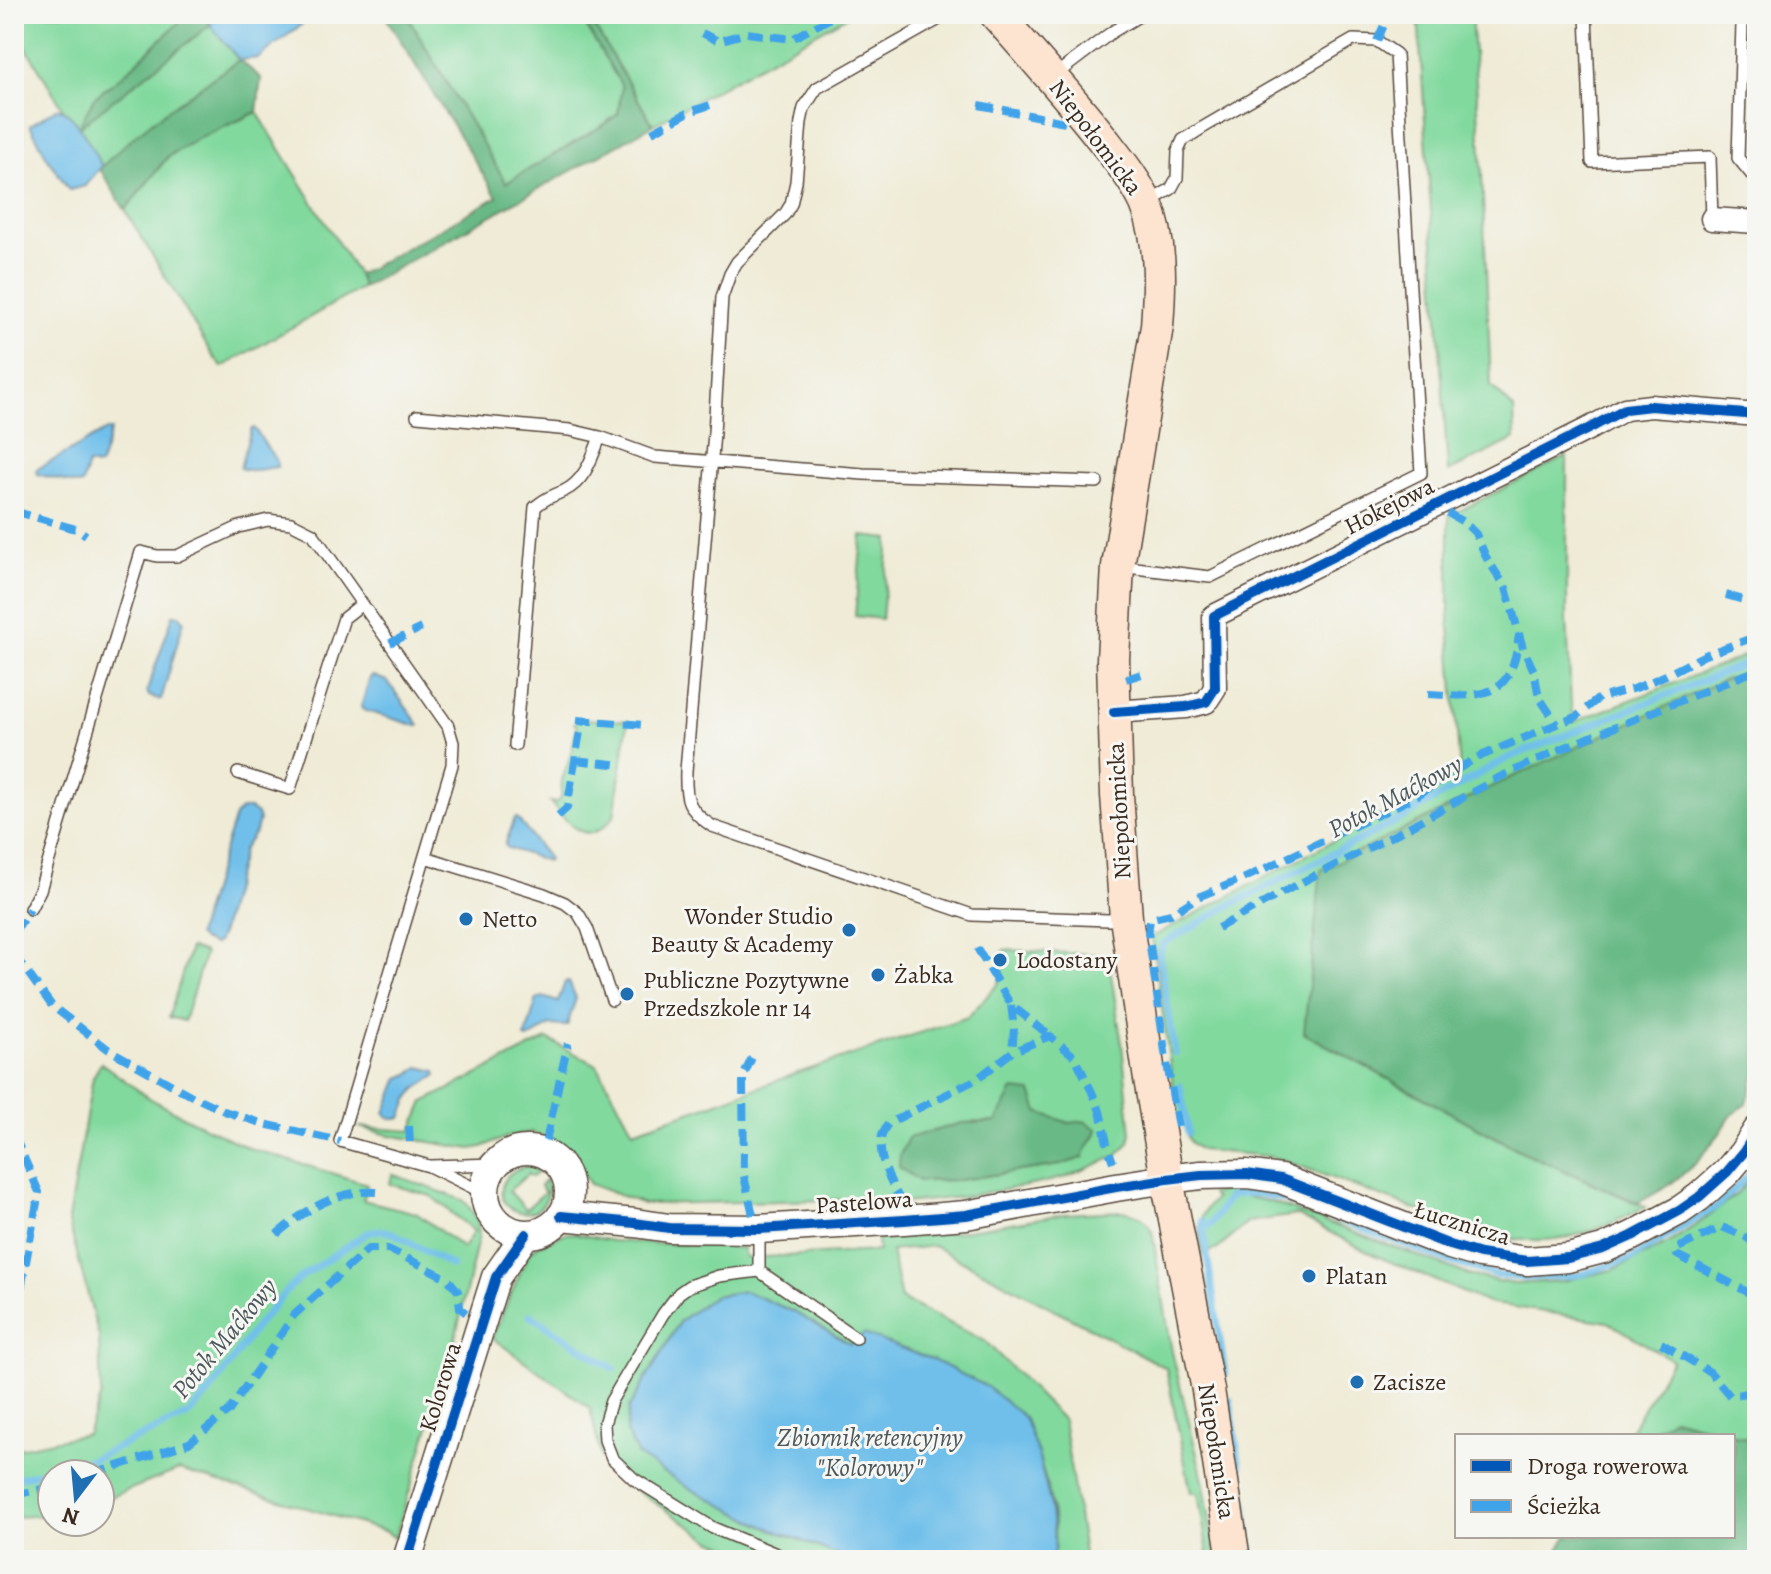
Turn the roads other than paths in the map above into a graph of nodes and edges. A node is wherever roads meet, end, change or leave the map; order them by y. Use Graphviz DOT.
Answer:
graph roads {
  1 [pos="948,14"];
  2 [pos="996,14"];
  3 [pos="1142,14"];
  4 [pos="1586,14"];
  5 [pos="1742,24"];
  6 [pos="1051,78"];
  7 [pos="1757,181"];
  8 [pos="1146,204"];
  9 [pos="1712,219"];
  10 [pos="1757,222"];
  11 [pos="1757,415"];
  12 [pos="417,416"];
  13 [pos="600,437"];
  14 [pos="711,462"];
  15 [pos="1097,482"];
  16 [pos="1118,566"];
  17 [pos="362,604"];
  18 [pos="1114,712"];
  19 [pos="515,745"];
  20 [pos="238,773"];
  21 [pos="425,857"];
  22 [pos="30,909"];
  23 [pos="1126,918"];
  24 [pos="612,1000"];
  25 [pos="1757,1131"];
  26 [pos="495,1164"];
  27 [pos="429,1166"];
  28 [pos="1167,1179"];
  29 [pos="484,1193"];
  30 [pos="565,1203"];
  31 [pos="497,1222"];
  32 [pos="759,1229"];
  33 [pos="526,1234"];
  34 [pos="759,1271"];
  35 [pos="496,1277"];
  36 [pos="856,1338"];
  37 [pos="407,1560"];
  38 [pos="791,1560"];
  39 [pos="1234,1560"];
  1 -- 14 [label="lane"];
  2 -- 6 [label="main road, Niepołomicka"];
  3 -- 6 [label="lane"];
  4 -- 9 [label="lane"];
  5 -- 7 [label="lane"];
  6 -- 8 [label="main road, Niepołomicka"];
  8 -- 16 [label="main road, Niepołomicka"];
  8 -- 16 [label="lane"];
  9 -- 10 [label="street"];
  11 -- 18 [label="street, Hokejowa"];
  12 -- 13 [label="lane"];
  13 -- 14 [label="lane"];
  13 -- 19 [label="lane"];
  14 -- 15 [label="lane"];
  14 -- 23 [label="lane"];
  16 -- 18 [label="main road, Niepołomicka"];
  17 -- 20 [label="lane"];
  17 -- 21 [label="lane"];
  17 -- 22 [label="lane"];
  18 -- 23 [label="main road, Niepołomicka"];
  21 -- 24 [label="lane"];
  21 -- 27 [label="lane"];
  23 -- 28 [label="main road, Niepołomicka"];
  25 -- 28 [label="street, Łucznicza"];
  26 -- 27 [label="lane"];
  26 -- 29 [label="street"];
  26 -- 30 [label="street"];
  27 -- 29 [label="lane"];
  28 -- 32 [label="street, Pastelowa"];
  28 -- 39 [label="main road, Niepołomicka"];
  29 -- 31 [label="street"];
  30 -- 32 [label="street, Pastelowa"];
  30 -- 33 [label="street"];
  31 -- 33 [label="street"];
  31 -- 35 [label="street, Kolorowa"];
  32 -- 34 [label="lane"];
  33 -- 35 [label="street, Kolorowa"];
  34 -- 36 [label="lane"];
  34 -- 38 [label="lane"];
  35 -- 37 [label="street, Kolorowa"];
}
